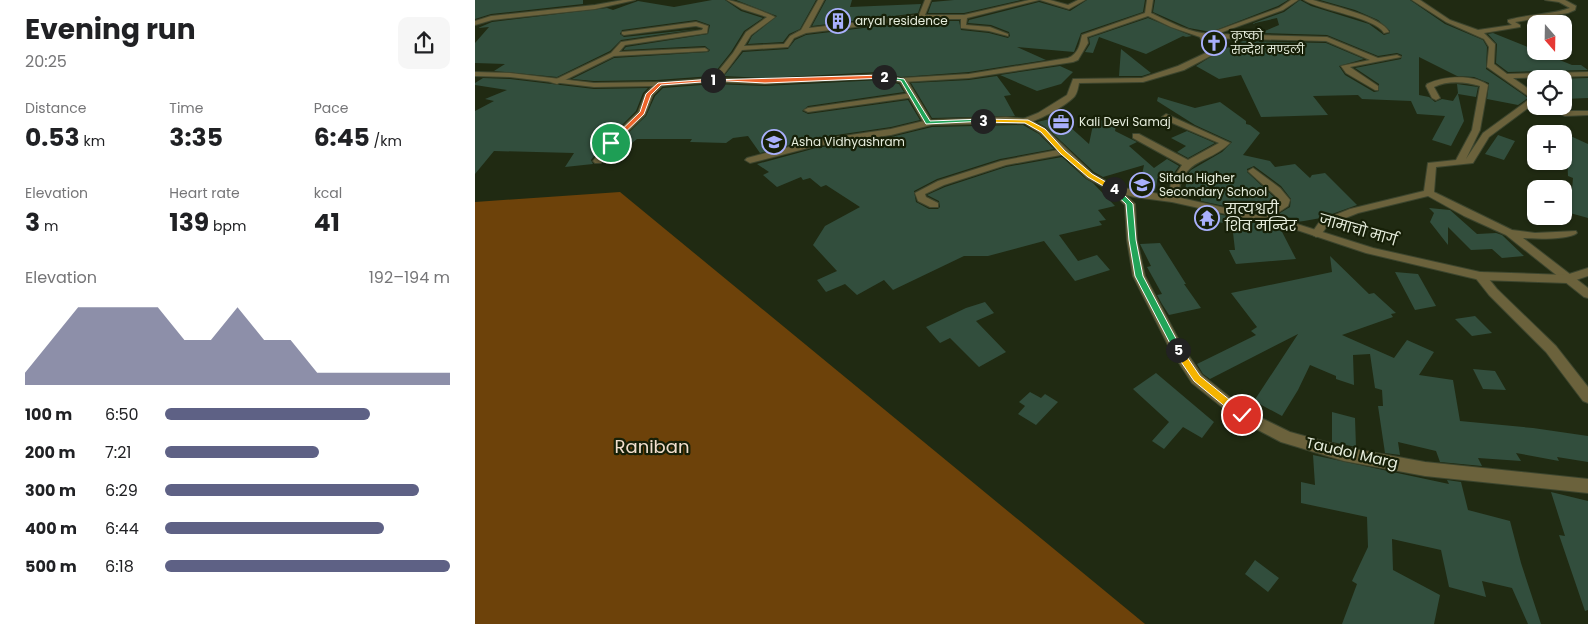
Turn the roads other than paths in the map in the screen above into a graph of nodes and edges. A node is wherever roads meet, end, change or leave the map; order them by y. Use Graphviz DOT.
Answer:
graph roads {
  1 [pos="632,0"];
  2 [pos="730,0"];
  3 [pos="821,0"];
  4 [pos="928,0"];
  5 [pos="1036,0"];
  6 [pos="1043,0"];
  7 [pos="1082,0"];
  8 [pos="1150,0"];
  9 [pos="1295,0"];
  10 [pos="1307,0"];
  11 [pos="1415,0"];
  12 [pos="1548,0"];
  13 [pos="1148,14"];
  14 [pos="921,17"];
  15 [pos="964,17"];
  16 [pos="475,23"];
  17 [pos="804,31"];
  18 [pos="1386,32"];
  19 [pos="1478,32"];
  20 [pos="625,33"];
  21 [pos="1006,35"];
  22 [pos="1203,36"];
  23 [pos="740,48"];
  24 [pos="705,50"];
  25 [pos="613,54"];
  26 [pos="1397,57"];
  27 [pos="1377,60"];
  28 [pos="475,74"];
  29 [pos="1588,74"];
  30 [pos="1507,76"];
  31 [pos="715,80"];
  32 [pos="903,80"];
  33 [pos="554,82"];
  34 [pos="660,84"];
  35 [pos="1375,88"];
  36 [pos="1527,91"];
  37 [pos="912,95"];
  38 [pos="1436,98"];
  39 [pos="1527,104"];
  40 [pos="808,110"];
  41 [pos="1588,113"];
  42 [pos="1572,114"];
  43 [pos="1166,117"];
  44 [pos="1026,121"];
  45 [pos="928,123"];
  46 [pos="1136,136"];
  47 [pos="1063,152"];
  48 [pos="750,160"];
  49 [pos="598,161"];
  50 [pos="1459,163"];
  51 [pos="1188,164"];
  52 [pos="1253,171"];
  53 [pos="1114,189"];
  54 [pos="1429,193"];
  55 [pos="1171,199"];
  56 [pos="934,205"];
  57 [pos="1270,221"];
  58 [pos="1510,232"];
  59 [pos="1572,233"];
  60 [pos="1316,234"];
  61 [pos="1588,272"];
  62 [pos="1480,276"];
  63 [pos="1567,279"];
  64 [pos="1588,294"];
  65 [pos="1588,397"];
  66 [pos="1588,486"];
  1 -- 16 [label="street"];
  2 -- 23 [label="street"];
  3 -- 17 [label="street"];
  4 -- 14 [label="street"];
  5 -- 15 [label="street"];
  6 -- 7 [label="street"];
  8 -- 13 [label="street"];
  9 -- 22 [label="street"];
  10 -- 18 [label="street"];
  11 -- 19 [label="street"];
  12 -- 19 [label="street"];
  13 -- 22 [label="street"];
  13 -- 32 [label="street"];
  14 -- 15 [label="street"];
  14 -- 17 [label="street"];
  15 -- 21 [label="street"];
  17 -- 23 [label="street"];
  19 -- 30 [label="street"];
  20 -- 25 [label="street"];
  22 -- 27 [label="street"];
  22 -- 44 [label="street"];
  23 -- 31 [label="street"];
  24 -- 25 [label="street"];
  25 -- 33 [label="street"];
  26 -- 27 [label="street"];
  27 -- 35 [label="street"];
  28 -- 33 [label="street"];
  29 -- 30 [label="street"];
  30 -- 36 [label="street"];
  31 -- 32 [label="street"];
  31 -- 34 [label="street"];
  32 -- 37 [label="street"];
  33 -- 34 [label="street"];
  34 -- 49 [label="street"];
  37 -- 40 [label="street"];
  37 -- 45 [label="street"];
  38 -- 50 [label="street"];
  39 -- 50 [label="street"];
  41 -- 42 [label="street"];
  43 -- 51 [label="street"];
  44 -- 45 [label="street"];
  44 -- 47 [label="street, जामाचो मार्ग"];
  45 -- 48 [label="street"];
  46 -- 51 [label="street"];
  47 -- 53 [label="street, जामाचो मार्ग"];
  47 -- 56 [label="street"];
  50 -- 54 [label="street"];
  51 -- 55 [label="street"];
  52 -- 57 [label="street"];
  53 -- 55 [label="street, जामाचो मार्ग"];
  53 -- 66 [label="street, Taudol Marg"];
  54 -- 58 [label="street"];
  54 -- 60 [label="street"];
  55 -- 57 [label="street, जामाचो मार्ग"];
  57 -- 60 [label="street, जामाचो मार्ग"];
  58 -- 59 [label="street"];
  58 -- 63 [label="street"];
  60 -- 62 [label="street, जामाचो मार्ग"];
  61 -- 63 [label="street, जामाचो मार्ग"];
  62 -- 63 [label="street, जामाचो मार्ग"];
  62 -- 65 [label="street"];
  63 -- 64 [label="street"];
}
